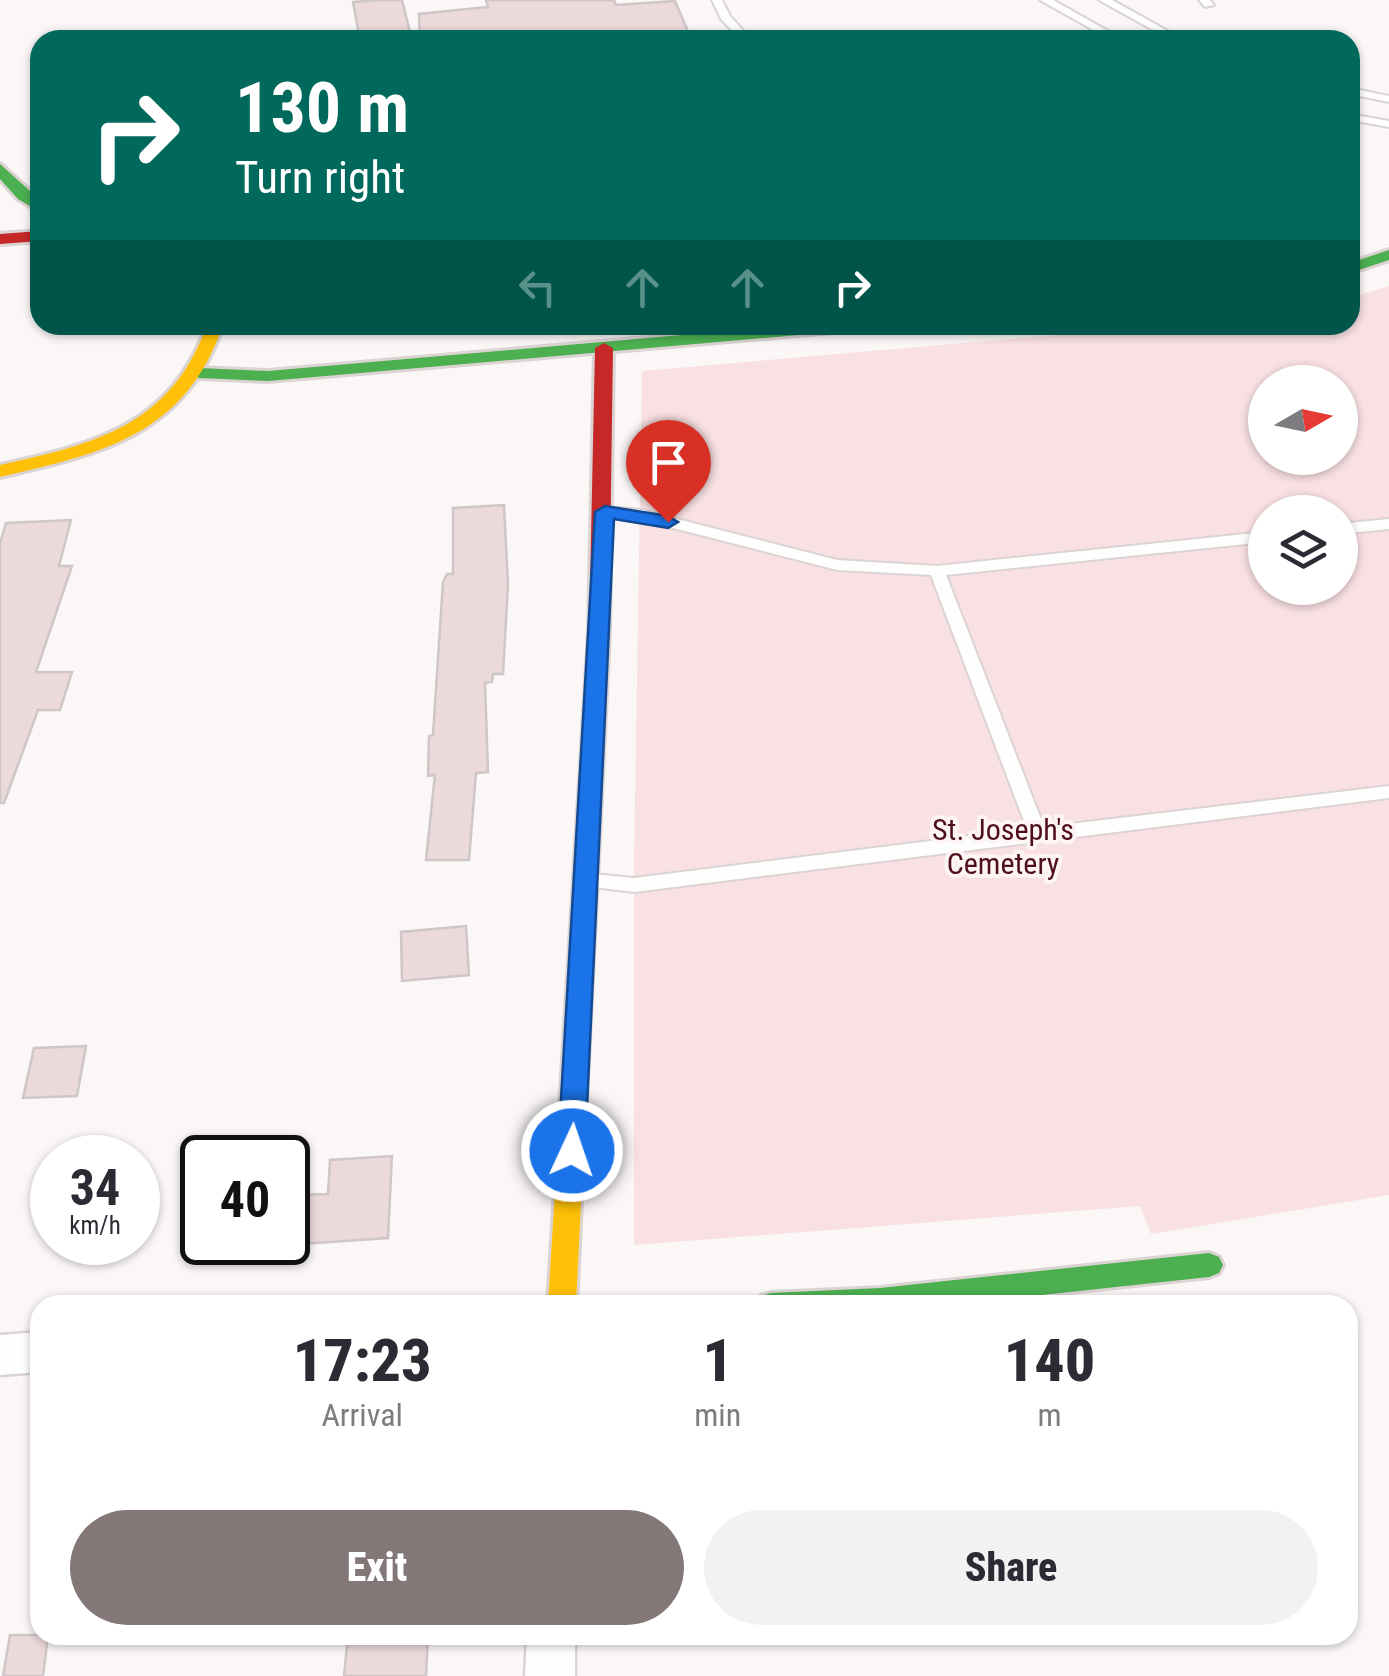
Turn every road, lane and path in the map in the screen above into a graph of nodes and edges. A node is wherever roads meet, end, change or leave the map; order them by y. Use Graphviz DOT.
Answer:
graph roads {
  1 [pos="716,0"];
  2 [pos="1046,0"];
  3 [pos="1104,0"];
  4 [pos="737,30"];
  5 [pos="1101,30"];
  6 [pos="1160,30"];
  7 [pos="1360,93"];
  8 [pos="1389,99"];
  9 [pos="1360,118"];
  10 [pos="1389,124"];
  11 [pos="0,169"];
  12 [pos="25,203"];
  13 [pos="30,237"];
  14 [pos="0,240"];
  15 [pos="1389,255"];
  16 [pos="1360,265"];
  17 [pos="213,335"];
  18 [pos="713,335"];
  19 [pos="604,348"];
  20 [pos="199,374"];
  21 [pos="0,471"];
  22 [pos="605,512"];
  23 [pos="1389,524"];
  24 [pos="1358,527"];
  25 [pos="1248,539"];
  26 [pos="937,571"];
  27 [pos="1389,792"];
  28 [pos="1038,834"];
  29 [pos="588,881"];
  30 [pos="1209,1265"];
  31 [pos="563,1295"];
  32 [pos="927,1295"];
  33 [pos="30,1353"];
  34 [pos="0,1355"];
  35 [pos="551,1645"];
  36 [pos="550,1676"];
  1 -- 4 [label="lane"];
  2 -- 5 [label="lane"];
  3 -- 6 [label="lane"];
  7 -- 8 [label="lane"];
  9 -- 10 [label="lane"];
  11 -- 12 [label="street"];
  13 -- 14 [label="street"];
  15 -- 16 [label="street"];
  17 -- 20 [label="street"];
  18 -- 19 [label="street"];
  19 -- 20 [label="street"];
  19 -- 22 [label="street"];
  20 -- 21 [label="street"];
  22 -- 26 [label="lane"];
  22 -- 29 [label="street"];
  23 -- 24 [label="lane"];
  25 -- 26 [label="lane"];
  26 -- 28 [label="lane"];
  27 -- 28 [label="lane"];
  28 -- 29 [label="lane"];
  29 -- 31 [label="street"];
  30 -- 32 [label="street"];
  33 -- 34 [label="street"];
  35 -- 36 [label="street"];
}
